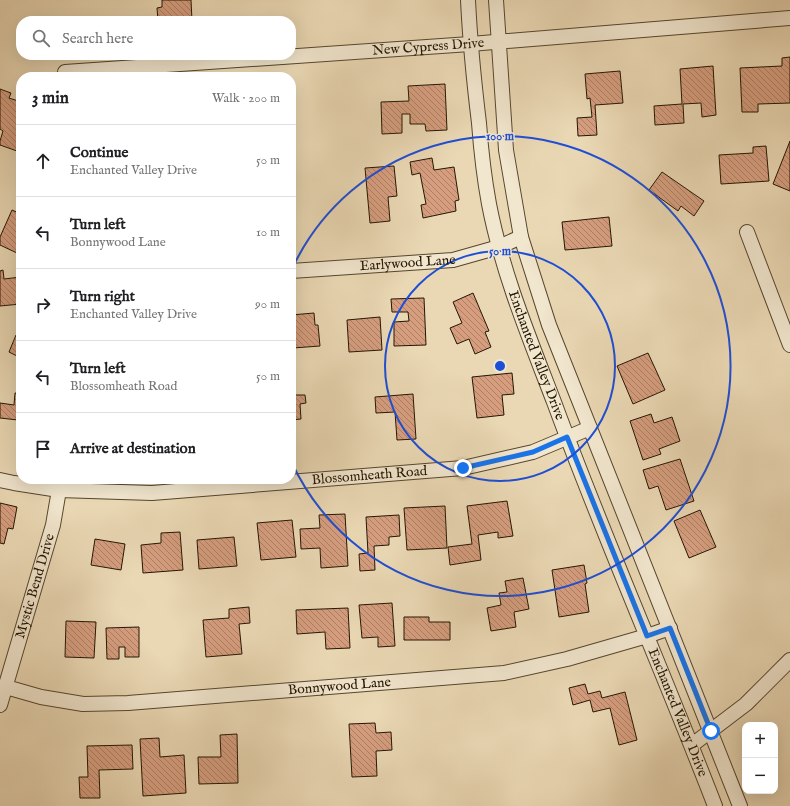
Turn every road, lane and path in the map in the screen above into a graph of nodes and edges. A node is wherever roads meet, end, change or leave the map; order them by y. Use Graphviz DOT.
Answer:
graph roads {
  1 [pos="468,0"];
  2 [pos="496,0"];
  3 [pos="790,18"];
  4 [pos="498,41"];
  5 [pos="470,44"];
  6 [pos="296,56"];
  7 [pos="239,60"];
  8 [pos="65,72"];
  9 [pos="747,232"];
  10 [pos="521,237"];
  11 [pos="499,246"];
  12 [pos="296,271"];
  13 [pos="790,345"];
  14 [pos="590,428"];
  15 [pos="567,437"];
  16 [pos="0,480"];
  17 [pos="296,481"];
  18 [pos="16,483"];
  19 [pos="20,484"];
  20 [pos="264,484"];
  21 [pos="59,490"];
  22 [pos="670,628"];
  23 [pos="647,636"];
  24 [pos="790,660"];
  25 [pos="6,687"];
  26 [pos="0,705"];
  27 [pos="711,731"];
  28 [pos="692,745"];
  29 [pos="715,806"];
  30 [pos="740,806"];
  1 -- 5 [label="street, Enchanted Valley Drive"];
  2 -- 4 [label="street, Enchanted Valley Drive"];
  3 -- 4 [label="street, New Cypress Drive"];
  4 -- 5 [label="street, New Cypress Drive"];
  4 -- 10 [label="street, Enchanted Valley Drive"];
  5 -- 6 [label="street, New Cypress Drive"];
  5 -- 11 [label="street, Enchanted Valley Drive"];
  7 -- 8 [label="street, New Cypress Drive"];
  9 -- 13 [label="street"];
  10 -- 11 [label="street, Earlywood Lane"];
  10 -- 14 [label="street, Enchanted Valley Drive"];
  11 -- 12 [label="street, Earlywood Lane"];
  11 -- 15 [label="street, Enchanted Valley Drive"];
  14 -- 15 [label="street, Blossomheath Road"];
  14 -- 22 [label="street, Enchanted Valley Drive"];
  15 -- 17 [label="street, Blossomheath Road"];
  15 -- 23 [label="street, Enchanted Valley Drive"];
  16 -- 18 [label="street, Blossomheath Road"];
  19 -- 21 [label="street, Blossomheath Road"];
  20 -- 21 [label="street, Blossomheath Road"];
  21 -- 25 [label="street, Mystic Bend Drive"];
  22 -- 23 [label="street, Bonnywood Lane"];
  22 -- 27 [label="street, Enchanted Valley Drive"];
  23 -- 25 [label="street, Bonnywood Lane"];
  23 -- 28 [label="street, Enchanted Valley Drive"];
  24 -- 27 [label="street"];
  25 -- 26 [label="street, Mystic Bend Drive"];
  27 -- 28 [label="street"];
  27 -- 30 [label="street, Enchanted Valley Drive"];
  28 -- 29 [label="street, Enchanted Valley Drive"];
}
